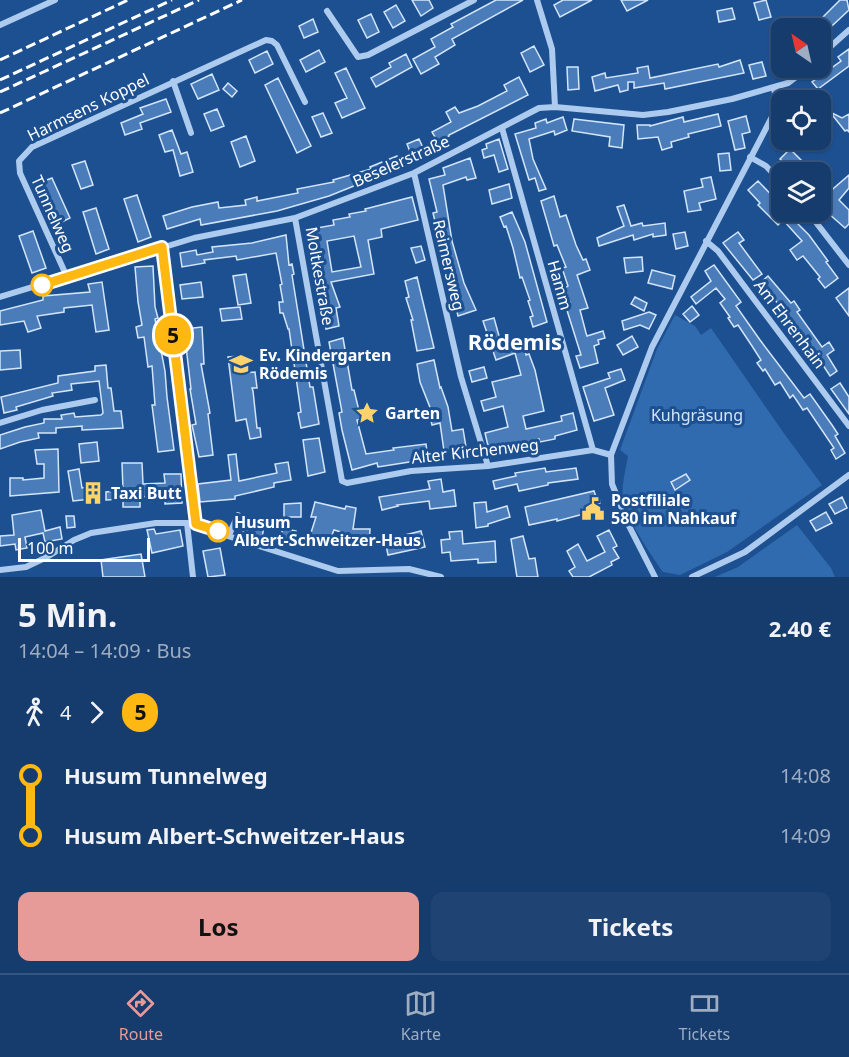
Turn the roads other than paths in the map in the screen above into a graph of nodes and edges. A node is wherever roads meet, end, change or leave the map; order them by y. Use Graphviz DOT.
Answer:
graph roads {
  1 [pos="55,0"];
  2 [pos="474,0"];
  3 [pos="537,0"];
  4 [pos="327,11"];
  5 [pos="0,25"];
  6 [pos="849,30"];
  7 [pos="831,46"];
  8 [pos="795,78"];
  9 [pos="172,81"];
  10 [pos="774,87"];
  11 [pos="305,102"];
  12 [pos="555,107"];
  13 [pos="502,128"];
  14 [pos="191,133"];
  15 [pos="750,157"];
  16 [pos="19,161"];
  17 [pos="771,171"];
  18 [pos="414,173"];
  19 [pos="296,218"];
  20 [pos="816,222"];
  21 [pos="706,241"];
  22 [pos="162,247"];
  23 [pos="849,265"];
  24 [pos="67,278"];
  25 [pos="0,297"];
  26 [pos="95,400"];
  27 [pos="0,423"];
  28 [pos="849,426"];
  29 [pos="593,450"];
  30 [pos="610,455"];
  31 [pos="488,466"];
  32 [pos="849,475"];
  33 [pos="342,481"];
  34 [pos="238,515"];
  35 [pos="187,522"];
  36 [pos="196,524"];
  37 [pos="229,535"];
  38 [pos="0,570"];
  39 [pos="360,574"];
  40 [pos="193,577"];
  41 [pos="441,577"];
  42 [pos="655,577"];
  43 [pos="692,577"];
  1 -- 5 [label="street"];
  2 -- 4 [label="street"];
  3 -- 12 [label="street"];
  6 -- 7 [label="street"];
  8 -- 10 [label="street, Beselerstraße"];
  9 -- 11 [label="street, Harmsens Koppel"];
  9 -- 14 [label="street, Harmsens Koppel"];
  9 -- 16 [label="street, Harmsens Koppel"];
  10 -- 12 [label="street, Beselerstraße"];
  10 -- 15 [label="street"];
  12 -- 13 [label="street, Beselerstraße"];
  13 -- 18 [label="street, Beselerstraße"];
  13 -- 29 [label="street, Hamm"];
  15 -- 17 [label="street"];
  15 -- 21 [label="street"];
  16 -- 24 [label="street, Tunnelweg"];
  18 -- 19 [label="street, Beselerstraße"];
  18 -- 31 [label="street, Reimersweg"];
  19 -- 22 [label="street, Beselerstraße"];
  19 -- 33 [label="street, Moltkestraße"];
  20 -- 23 [label="street"];
  21 -- 28 [label="street, Am Ehrenhain"];
  21 -- 30 [label="street"];
  22 -- 24 [label="street, Beselerstraße"];
  22 -- 36 [label="street"];
  24 -- 25 [label="street, Beselerstraße"];
  26 -- 27 [label="street"];
  29 -- 30 [label="street, Alter Kirchenweg"];
  29 -- 31 [label="street, Alter Kirchenweg"];
  30 -- 42 [label="street"];
  31 -- 33 [label="street, Alter Kirchenweg"];
  32 -- 43 [label="street"];
  34 -- 37 [label="street"];
  35 -- 36 [label="street"];
  35 -- 38 [label="street"];
  35 -- 40 [label="street"];
  36 -- 37 [label="street"];
  37 -- 39 [label="street"];
  39 -- 41 [label="street"];
}
